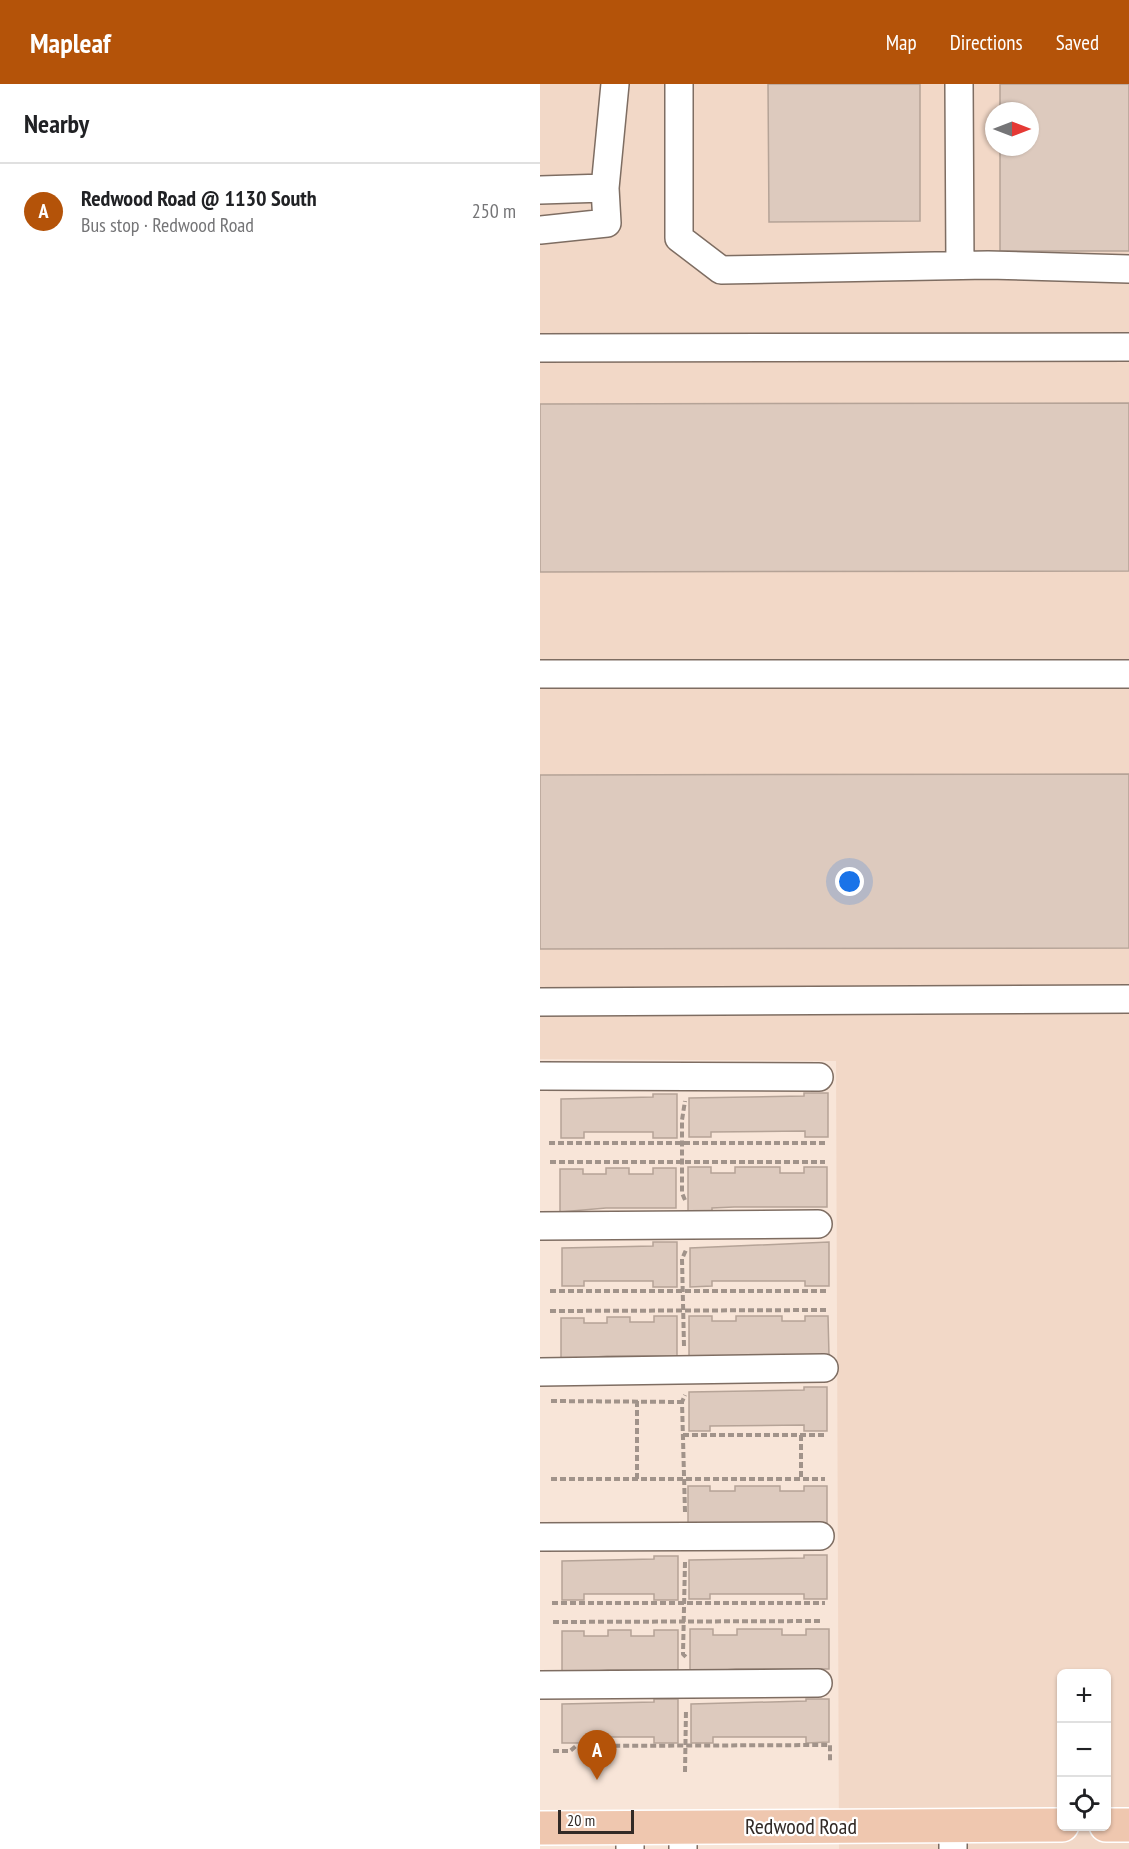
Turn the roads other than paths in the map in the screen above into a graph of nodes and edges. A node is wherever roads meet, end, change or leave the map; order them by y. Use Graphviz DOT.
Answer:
graph roads {
  1 [pos="615,84"];
  2 [pos="679,84"];
  3 [pos="958,84"];
  4 [pos="605,188"];
  5 [pos="540,190"];
  6 [pos="540,230"];
  7 [pos="960,265"];
  8 [pos="1129,269"];
  9 [pos="1129,347"];
  10 [pos="540,348"];
  11 [pos="540,674"];
  12 [pos="1129,674"];
  13 [pos="1129,999"];
  14 [pos="540,1002"];
  15 [pos="540,1076"];
  16 [pos="819,1077"];
  17 [pos="818,1224"];
  18 [pos="540,1226"];
  19 [pos="824,1368"];
  20 [pos="540,1372"];
  21 [pos="820,1536"];
  22 [pos="540,1537"];
  23 [pos="818,1683"];
  24 [pos="540,1685"];
  25 [pos="1111,1825"];
  26 [pos="1129,1825"];
  27 [pos="1057,1826"];
  28 [pos="540,1828"];
  29 [pos="953,1837"];
  30 [pos="630,1838"];
  31 [pos="683,1838"];
  32 [pos="773,1838"];
  33 [pos="572,1839"];
  1 -- 4 [label="lane"];
  2 -- 7 [label="lane"];
  3 -- 7 [label="lane"];
  4 -- 5 [label="lane"];
  4 -- 6 [label="lane"];
  7 -- 8 [label="lane"];
  9 -- 10 [label="lane"];
  11 -- 12 [label="lane"];
  13 -- 14 [label="lane"];
  15 -- 16 [label="lane"];
  17 -- 18 [label="lane"];
  19 -- 20 [label="lane"];
  21 -- 22 [label="lane"];
  23 -- 24 [label="lane"];
  25 -- 26 [label="main road"];
  27 -- 29 [label="main road, Redwood Road"];
  28 -- 33 [label="main road, Redwood Road"];
  29 -- 32 [label="main road, Redwood Road"];
  30 -- 31 [label="main road, Redwood Road"];
  30 -- 33 [label="main road, Redwood Road"];
  31 -- 32 [label="main road, Redwood Road"];
}
